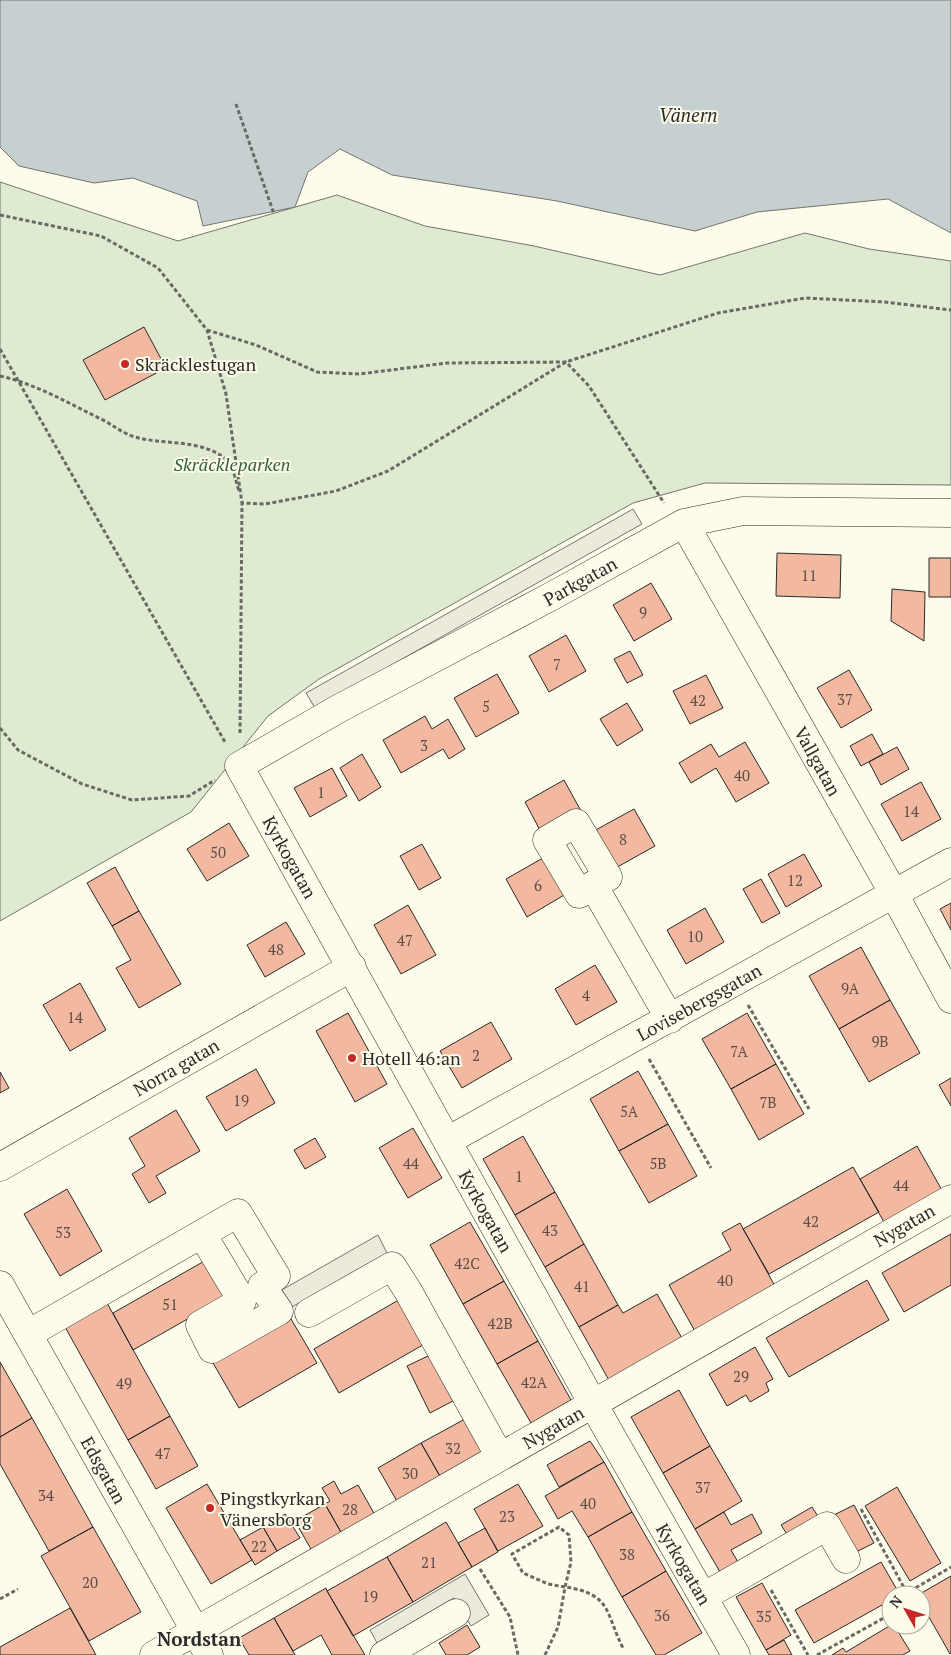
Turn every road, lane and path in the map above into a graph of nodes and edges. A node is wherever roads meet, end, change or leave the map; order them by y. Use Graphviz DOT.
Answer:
graph roads {
  1 [pos="236,104"];
  2 [pos="274,214"];
  3 [pos="0,215"];
  4 [pos="951,310"];
  5 [pos="208,330"];
  6 [pos="0,348"];
  7 [pos="566,362"];
  8 [pos="0,376"];
  9 [pos="18,380"];
  10 [pos="242,503"];
  11 [pos="951,513"];
  12 [pos="684,523"];
  13 [pos="0,728"];
  14 [pos="239,766"];
  15 [pos="951,862"];
  16 [pos="593,886"];
  17 [pos="894,894"];
  18 [pos="352,967"];
  19 [pos="734,983"];
  20 [pos="951,999"];
  21 [pos="670,1019"];
  22 [pos="636,1037"];
  23 [pos="809,1109"];
  24 [pos="447,1141"];
  25 [pos="0,1167"];
  26 [pos="711,1168"];
  27 [pos="951,1198"];
  28 [pos="202,1234"];
  29 [pos="0,1285"];
  30 [pos="309,1313"];
  31 [pos="28,1334"];
  32 [pos="593,1404"];
  33 [pos="500,1457"];
  34 [pos="861,1510"];
  35 [pos="846,1559"];
  36 [pos="757,1566"];
  37 [pos="951,1567"];
  38 [pos="480,1569"];
  39 [pos="903,1585"];
  40 [pos="922,1585"];
  41 [pos="566,1587"];
  42 [pos="18,1589"];
  43 [pos="703,1597"];
  44 [pos="0,1599"];
  45 [pos="456,1613"];
  46 [pos="881,1620"];
  47 [pos="196,1631"];
  48 [pos="624,1650"];
  49 [pos="154,1655"];
  50 [pos="209,1655"];
  51 [pos="384,1655"];
  52 [pos="518,1655"];
  53 [pos="545,1655"];
  54 [pos="736,1655"];
  55 [pos="808,1655"];
  56 [pos="817,1655"];
  1 -- 2 [label="path"];
  3 -- 5 [label="path"];
  4 -- 7 [label="path"];
  5 -- 7 [label="path"];
  5 -- 10 [label="path"];
  6 -- 9 [label="path"];
  7 -- 10 [label="path"];
  7 -- 12 [label="path"];
  8 -- 9 [label="path"];
  9 -- 10 [label="path"];
  9 -- 14 [label="path"];
  10 -- 14 [label="path"];
  11 -- 12 [label="street, Parkgatan"];
  12 -- 14 [label="street, Parkgatan"];
  12 -- 17 [label="street, Vallgatan"];
  13 -- 14 [label="path"];
  14 -- 18 [label="street, Kyrkogatan"];
  15 -- 17 [label="street, Lovisebergsgatan"];
  16 -- 21 [label="street"];
  17 -- 19 [label="street, Lovisebergsgatan"];
  17 -- 20 [label="street, Vallgatan"];
  18 -- 24 [label="street, Kyrkogatan"];
  18 -- 25 [label="street, Norra gatan"];
  19 -- 21 [label="street, Lovisebergsgatan"];
  19 -- 23 [label="path"];
  21 -- 22 [label="street, Lovisebergsgatan"];
  22 -- 24 [label="street, Lovisebergsgatan"];
  22 -- 26 [label="path"];
  24 -- 32 [label="street, Kyrkogatan"];
  27 -- 32 [label="street, Nygatan"];
  28 -- 28 [label="street"];
  28 -- 31 [label="street"];
  29 -- 31 [label="street, Edsgatan"];
  30 -- 33 [label="street"];
  31 -- 47 [label="street, Edsgatan"];
  32 -- 33 [label="street, Nygatan"];
  32 -- 43 [label="street, Kyrkogatan"];
  33 -- 47 [label="street, Nygatan"];
  34 -- 39 [label="path"];
  35 -- 36 [label="street"];
  36 -- 43 [label="street"];
  36 -- 55 [label="path"];
  37 -- 40 [label="path"];
  38 -- 52 [label="path"];
  41 -- 41 [label="path"];
  41 -- 48 [label="path"];
  41 -- 53 [label="path"];
  42 -- 44 [label="path"];
  43 -- 54 [label="street, Kyrkogatan"];
  45 -- 51 [label="street"];
  46 -- 56 [label="path"];
  47 -- 49 [label="street, Nygatan"];
  47 -- 50 [label="street, Edsgatan"];
}
